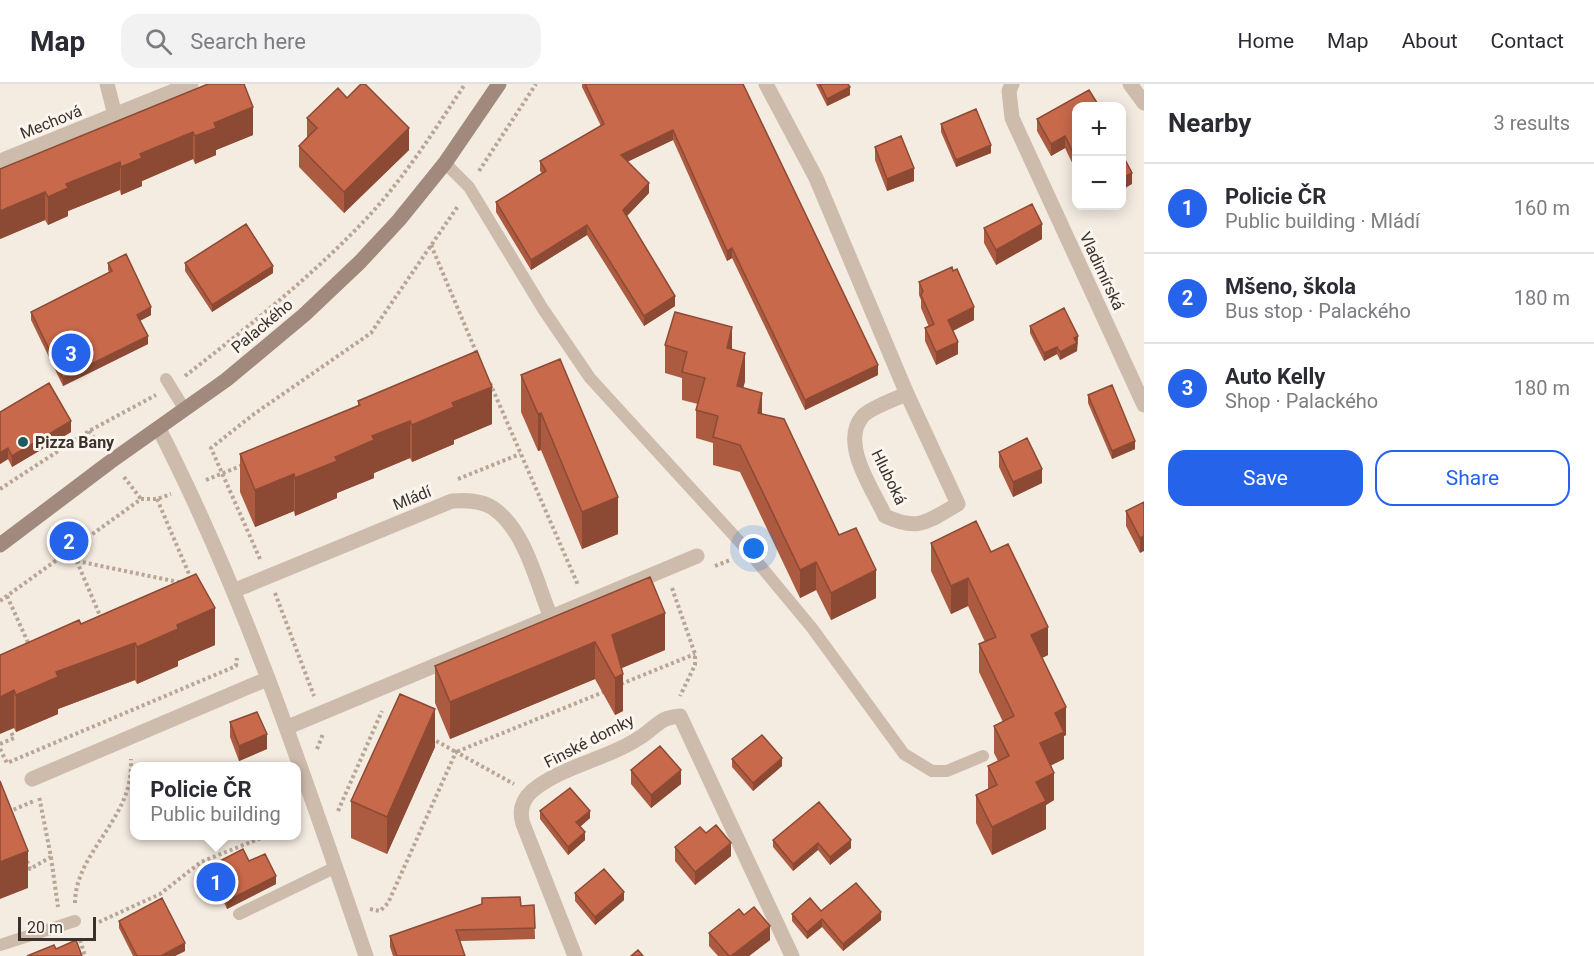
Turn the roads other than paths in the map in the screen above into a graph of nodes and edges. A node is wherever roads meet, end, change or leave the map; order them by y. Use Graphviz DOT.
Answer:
graph roads {
  1 [pos="107,84"];
  2 [pos="191,84"];
  3 [pos="499,84"];
  4 [pos="766,84"];
  5 [pos="1012,84"];
  6 [pos="1130,84"];
  7 [pos="1144,103"];
  8 [pos="115,115"];
  9 [pos="0,161"];
  10 [pos="445,163"];
  11 [pos="168,383"];
  12 [pos="907,394"];
  13 [pos="1144,405"];
  14 [pos="185,410"];
  15 [pos="159,429"];
  16 [pos="0,545"];
  17 [pos="696,556"];
  18 [pos="233,591"];
  19 [pos="550,615"];
  20 [pos="267,679"];
  21 [pos="288,727"];
  22 [pos="983,756"];
  23 [pos="300,762"];
  24 [pos="301,765"];
  25 [pos="32,779"];
  26 [pos="336,867"];
  27 [pos="239,914"];
  28 [pos="75,921"];
  29 [pos="0,945"];
  30 [pos="366,956"];
  31 [pos="575,956"];
  32 [pos="792,956"];
  1 -- 8 [label="street"];
  2 -- 8 [label="street, Mechová"];
  3 -- 10 [label="street, Palackého"];
  4 -- 12 [label="street, Hluboká"];
  5 -- 13 [label="street, Vladimírská"];
  6 -- 7 [label="street"];
  8 -- 9 [label="street, Mechová"];
  10 -- 14 [label="street, Palackého"];
  10 -- 22 [label="lane"];
  11 -- 14 [label="lane"];
  12 -- 12 [label="street, Hluboká"];
  14 -- 15 [label="street, Palackého"];
  15 -- 16 [label="street, Palackého"];
  15 -- 18 [label="street"];
  17 -- 19 [label="street"];
  18 -- 19 [label="street, Mládí"];
  18 -- 20 [label="street"];
  19 -- 21 [label="street"];
  20 -- 21 [label="street"];
  20 -- 25 [label="street"];
  21 -- 23 [label="street"];
  24 -- 26 [label="street"];
  26 -- 27 [label="lane"];
  26 -- 30 [label="street"];
  28 -- 29 [label="lane"];
  31 -- 32 [label="street, Finské domky"];
}
